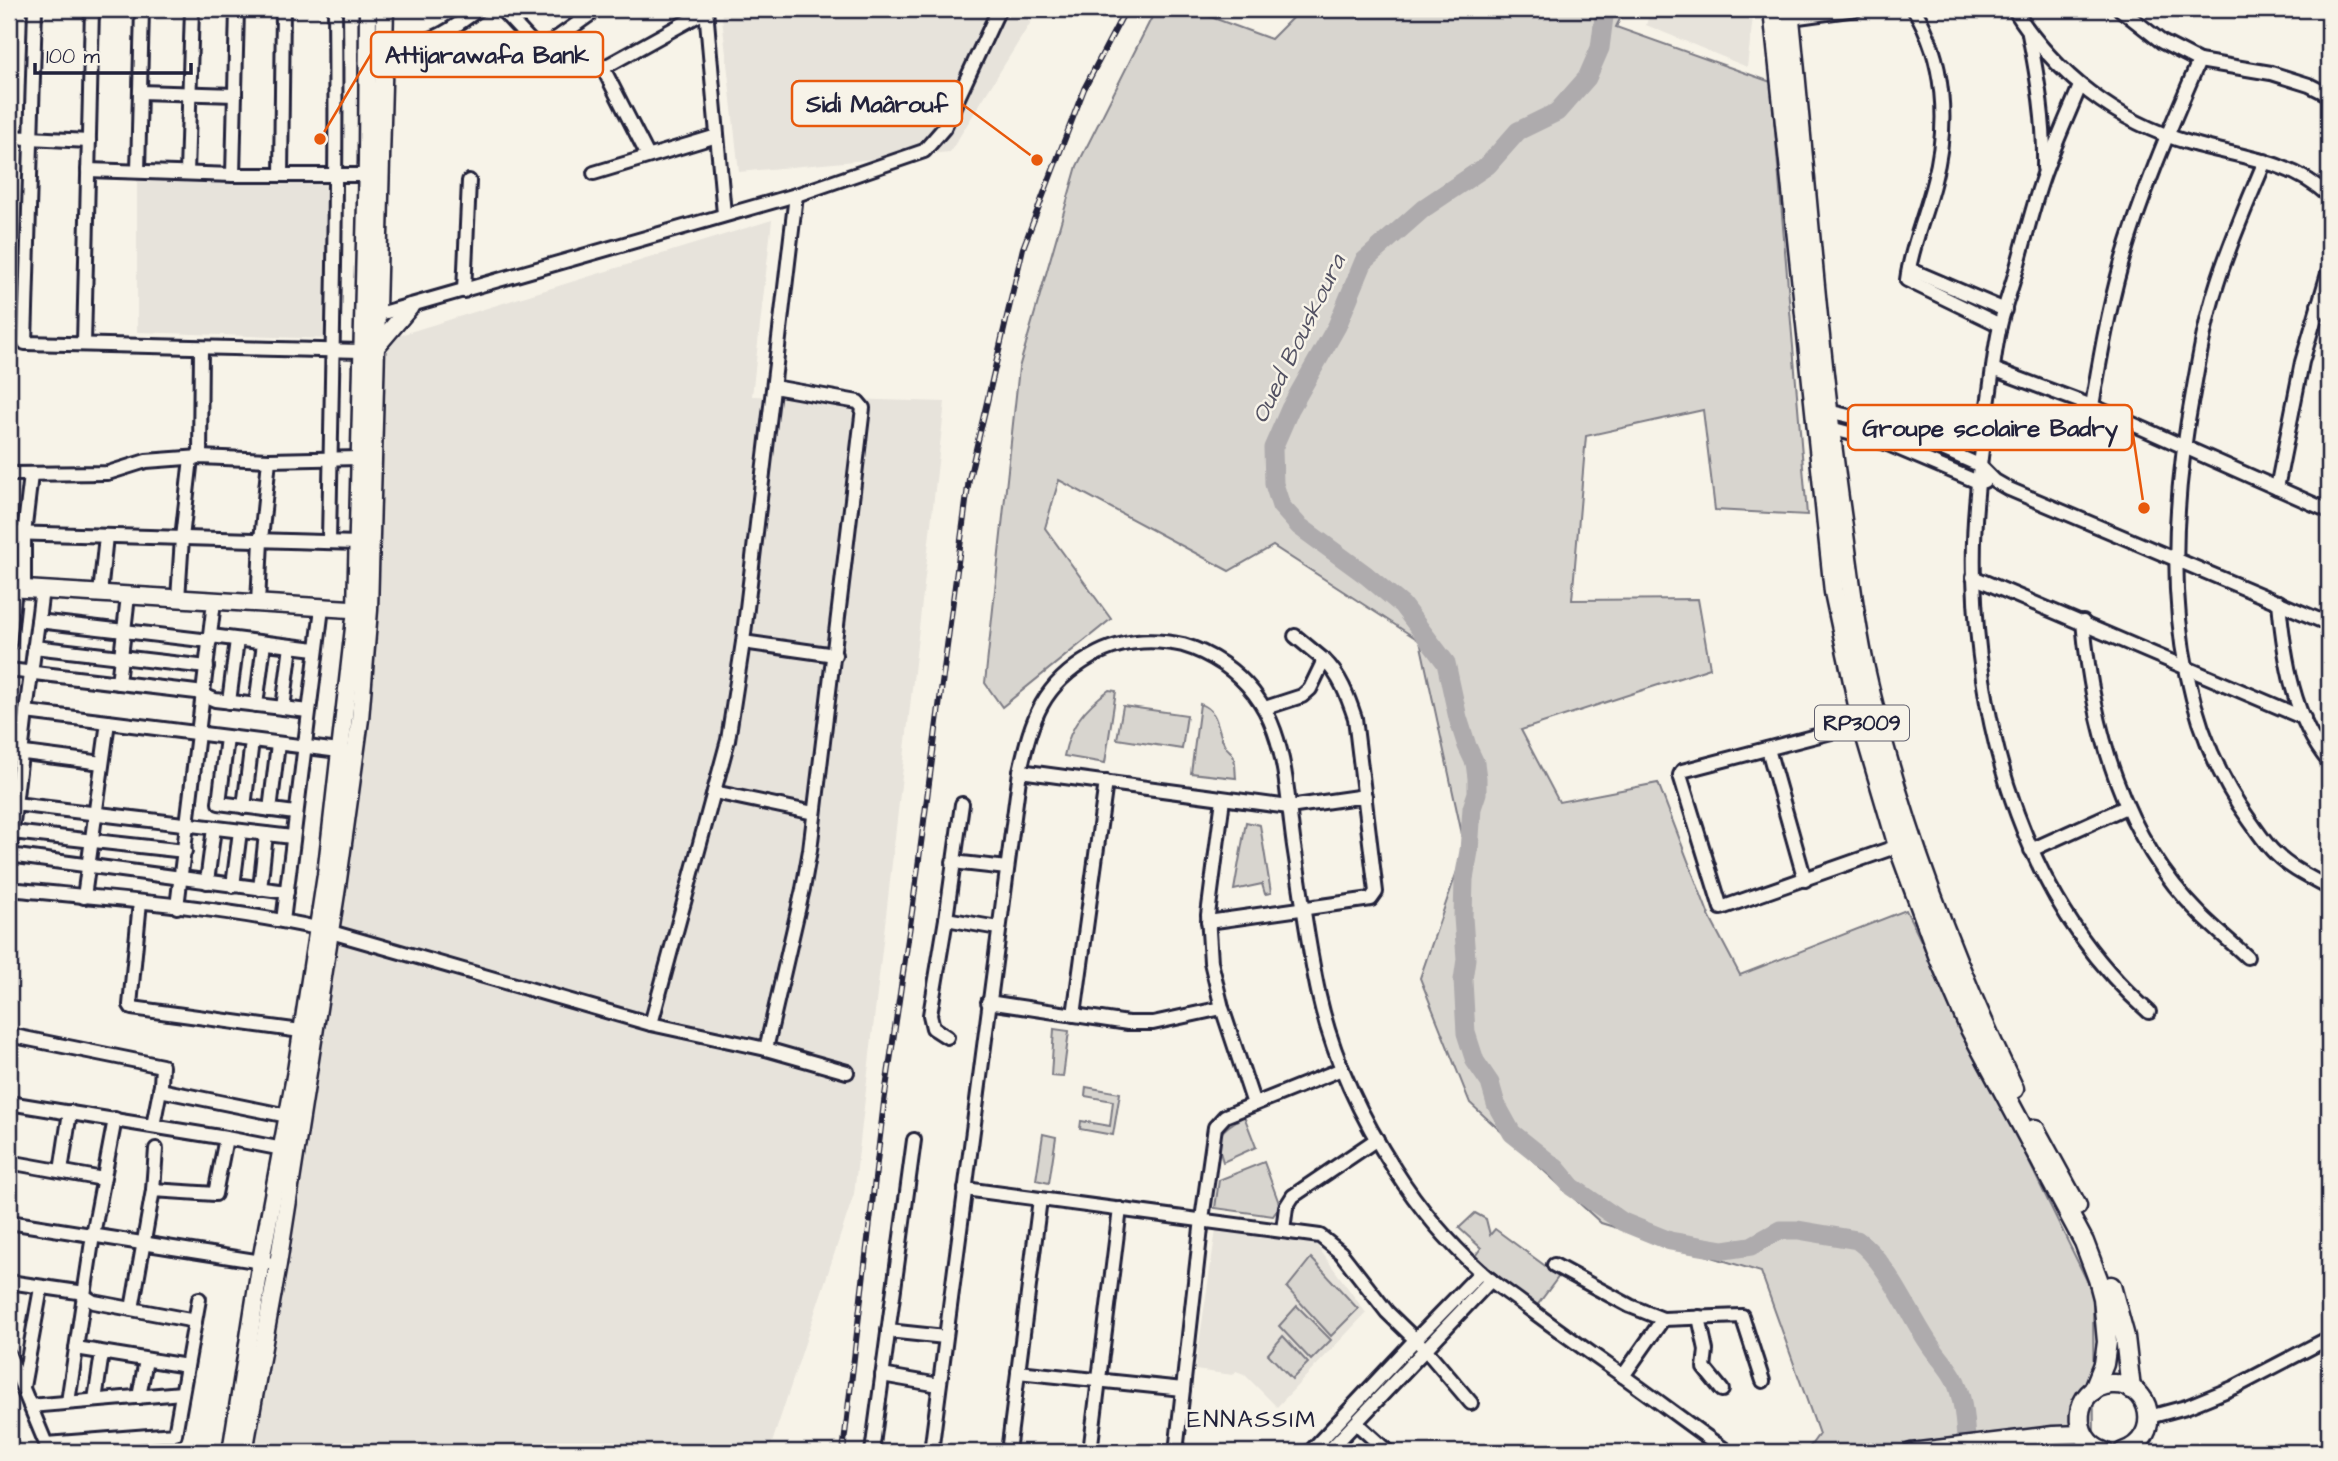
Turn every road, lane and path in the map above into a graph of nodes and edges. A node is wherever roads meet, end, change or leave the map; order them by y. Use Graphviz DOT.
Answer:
graph roads {
  1 [pos="35,9"];
  2 [pos="92,9"];
  3 [pos="142,9"];
  4 [pos="192,9"];
  5 [pos="237,9"];
  6 [pos="283,9"];
  7 [pos="335,9"];
  8 [pos="368,9"];
  9 [pos="385,9"];
  10 [pos="479,9"];
  11 [pos="501,9"];
  12 [pos="592,9"];
  13 [pos="999,9"];
  14 [pos="1856,9"];
  15 [pos="1914,9"];
  16 [pos="2014,9"];
  17 [pos="2120,9"];
  18 [pos="706,10"];
  19 [pos="1782,14"];
  20 [pos="2028,32"];
  21 [pos="385,47"];
  22 [pos="2199,61"];
  23 [pos="2080,86"];
  24 [pos="140,92"];
  25 [pos="190,93"];
  26 [pos="235,95"];
  27 [pos="2329,95"];
  28 [pos="2167,134"];
  29 [pos="717,136"];
  30 [pos="9,137"];
  31 [pos="30,137"];
  32 [pos="89,141"];
  33 [pos="648,156"];
  34 [pos="2265,161"];
  35 [pos="88,170"];
  36 [pos="138,171"];
  37 [pos="187,173"];
  38 [pos="594,173"];
  39 [pos="233,175"];
  40 [pos="281,175"];
  41 [pos="337,175"];
  42 [pos="367,175"];
  43 [pos="2043,176"];
  44 [pos="469,181"];
  45 [pos="796,195"];
  46 [pos="2329,196"];
  47 [pos="724,215"];
  48 [pos="1909,268"];
  49 [pos="2329,270"];
  50 [pos="464,290"];
  51 [pos="2318,304"];
  52 [pos="410,307"];
  53 [pos="2005,310"];
  54 [pos="2329,313"];
  55 [pos="369,317"];
  56 [pos="2000,325"];
  57 [pos="84,344"];
  58 [pos="201,348"];
  59 [pos="369,349"];
  60 [pos="331,351"];
  61 [pos="1993,369"];
  62 [pos="774,387"];
  63 [pos="2092,406"];
  64 [pos="1822,419"];
  65 [pos="2184,447"];
  66 [pos="196,457"];
  67 [pos="359,458"];
  68 [pos="269,460"];
  69 [pos="331,460"];
  70 [pos="1979,466"];
  71 [pos="9,474"];
  72 [pos="31,475"];
  73 [pos="1995,481"];
  74 [pos="1978,482"];
  75 [pos="2277,488"];
  76 [pos="2329,511"];
  77 [pos="9,533"];
  78 [pos="24,534"];
  79 [pos="106,536"];
  80 [pos="182,538"];
  81 [pos="261,540"];
  82 [pos="329,542"];
  83 [pos="358,543"];
  84 [pos="2175,559"];
  85 [pos="1973,577"];
  86 [pos="16,588"];
  87 [pos="42,589"];
  88 [pos="100,594"];
  89 [pos="128,596"];
  90 [pos="178,599"];
  91 [pos="2279,602"];
  92 [pos="214,603"];
  93 [pos="258,604"];
  94 [pos="322,608"];
  95 [pos="363,610"];
  96 [pos="38,621"];
  97 [pos="2083,622"];
  98 [pos="2329,624"];
  99 [pos="124,632"];
  100 [pos="1295,636"];
  101 [pos="210,639"];
  102 [pos="237,640"];
  103 [pos="743,642"];
  104 [pos="264,643"];
  105 [pos="9,644"];
  106 [pos="290,646"];
  107 [pos="34,647"];
  108 [pos="315,649"];
  109 [pos="835,654"];
  110 [pos="121,658"];
  111 [pos="1324,660"];
  112 [pos="2186,666"];
  113 [pos="206,667"];
  114 [pos="9,670"];
  115 [pos="31,672"];
  116 [pos="118,683"];
  117 [pos="205,696"];
  118 [pos="229,702"];
  119 [pos="256,705"];
  120 [pos="283,708"];
  121 [pos="1265,708"];
  122 [pos="308,711"];
  123 [pos="26,712"];
  124 [pos="2304,718"];
  125 [pos="108,722"];
  126 [pos="1862,724"];
  127 [pos="199,735"];
  128 [pos="227,738"];
  129 [pos="252,741"];
  130 [pos="278,744"];
  131 [pos="304,747"];
  132 [pos="1768,748"];
  133 [pos="15,752"];
  134 [pos="348,753"];
  135 [pos="2329,762"];
  136 [pos="102,763"];
  137 [pos="1020,771"];
  138 [pos="1106,782"];
  139 [pos="714,792"];
  140 [pos="1365,796"];
  141 [pos="1223,799"];
  142 [pos="15,804"];
  143 [pos="962,804"];
  144 [pos="244,807"];
  145 [pos="1289,807"];
  146 [pos="2126,807"];
  147 [pos="270,810"];
  148 [pos="295,813"];
  149 [pos="814,813"];
  150 [pos="95,814"];
  151 [pos="188,825"];
  152 [pos="214,828"];
  153 [pos="240,831"];
  154 [pos="12,832"];
  155 [pos="266,834"];
  156 [pos="292,837"];
  157 [pos="91,840"];
  158 [pos="1898,846"];
  159 [pos="2031,850"];
  160 [pos="185,851"];
  161 [pos="9,856"];
  162 [pos="953,863"];
  163 [pos="88,866"];
  164 [pos="1007,868"];
  165 [pos="181,879"];
  166 [pos="1805,880"];
  167 [pos="207,882"];
  168 [pos="233,886"];
  169 [pos="2329,888"];
  170 [pos="260,889"];
  171 [pos="9,890"];
  172 [pos="287,892"];
  173 [pos="84,897"];
  174 [pos="140,902"];
  175 [pos="177,907"];
  176 [pos="1304,907"];
  177 [pos="946,919"];
  178 [pos="283,921"];
  179 [pos="1208,922"];
  180 [pos="999,928"];
  181 [pos="323,931"];
  182 [pos="2247,957"];
  183 [pos="988,1002"];
  184 [pos="1222,1008"];
  185 [pos="2149,1012"];
  186 [pos="1074,1015"];
  187 [pos="651,1024"];
  188 [pos="302,1031"];
  189 [pos="9,1035"];
  190 [pos="947,1037"];
  191 [pos="766,1049"];
  192 [pos="1342,1069"];
  193 [pos="848,1072"];
  194 [pos="160,1090"];
  195 [pos="9,1103"];
  196 [pos="1254,1104"];
  197 [pos="70,1112"];
  198 [pos="288,1116"];
  199 [pos="115,1119"];
  200 [pos="153,1126"];
  201 [pos="226,1138"];
  202 [pos="1377,1139"];
  203 [pos="914,1140"];
  204 [pos="156,1149"];
  205 [pos="289,1150"];
  206 [pos="9,1163"];
  207 [pos="61,1171"];
  208 [pos="103,1179"];
  209 [pos="965,1189"];
  210 [pos="153,1190"];
  211 [pos="1040,1199"];
  212 [pos="1120,1209"];
  213 [pos="1202,1219"];
  214 [pos="9,1222"];
  215 [pos="1283,1230"];
  216 [pos="93,1235"];
  217 [pos="144,1243"];
  218 [pos="270,1263"];
  219 [pos="1554,1265"];
  220 [pos="1486,1276"];
  221 [pos="9,1282"];
  222 [pos="41,1288"];
  223 [pos="84,1296"];
  224 [pos="199,1299"];
  225 [pos="132,1309"];
  226 [pos="1699,1317"];
  227 [pos="1662,1319"];
  228 [pos="195,1321"];
  229 [pos="888,1331"];
  230 [pos="945,1337"];
  231 [pos="2329,1338"];
  232 [pos="1415,1340"];
  233 [pos="76,1348"];
  234 [pos="1426,1350"];
  235 [pos="102,1353"];
  236 [pos="9,1355"];
  237 [pos="146,1360"];
  238 [pos="187,1366"];
  239 [pos="1018,1371"];
  240 [pos="882,1375"];
  241 [pos="1623,1376"];
  242 [pos="1099,1380"];
  243 [pos="1763,1381"];
  244 [pos="939,1385"];
  245 [pos="23,1387"];
  246 [pos="1183,1389"];
  247 [pos="2132,1389"];
  248 [pos="1721,1390"];
  249 [pos="2093,1391"];
  250 [pos="183,1393"];
  251 [pos="139,1397"];
  252 [pos="94,1400"];
  253 [pos="68,1402"];
  254 [pos="1471,1403"];
  255 [pos="30,1406"];
  256 [pos="2148,1417"];
  257 [pos="1356,1423"];
  258 [pos="2080,1428"];
  259 [pos="2129,1451"];
  260 [pos="230,1452"];
  261 [pos="244,1452"];
  262 [pos="872,1452"];
  263 [pos="931,1452"];
  264 [pos="1008,1452"];
  265 [pos="1090,1452"];
  266 [pos="1176,1452"];
  267 [pos="1310,1452"];
  268 [pos="1328,1452"];
  269 [pos="1388,1452"];
  270 [pos="1728,1452"];
  271 [pos="1911,1452"];
  272 [pos="2104,1452"];
  1 -- 31 [label="street"];
  2 -- 32 [label="street"];
  3 -- 24 [label="street"];
  4 -- 25 [label="street"];
  5 -- 26 [label="street"];
  6 -- 40 [label="street"];
  7 -- 41 [label="street"];
  8 -- 42 [label="street"];
  9 -- 21 [label="street"];
  10 -- 21 [label="street"];
  11 -- 12 [label="street"];
  13 -- 45 [label="street"];
  14 -- 19 [label="street"];
  15 -- 48 [label="street"];
  16 -- 20 [label="street"];
  17 -- 22 [label="street"];
  18 -- 29 [label="street"];
  18 -- 33 [label="street"];
  19 -- 64 [label="main road, RP3009"];
  20 -- 23 [label="street"];
  20 -- 43 [label="street"];
  21 -- 55 [label="street"];
  22 -- 27 [label="street"];
  22 -- 28 [label="street"];
  23 -- 28 [label="street"];
  23 -- 43 [label="street"];
  24 -- 25 [label="street"];
  24 -- 36 [label="street"];
  25 -- 26 [label="street"];
  25 -- 37 [label="street"];
  26 -- 39 [label="street"];
  28 -- 34 [label="street"];
  28 -- 63 [label="street"];
  29 -- 33 [label="street"];
  29 -- 47 [label="street"];
  30 -- 31 [label="street"];
  31 -- 32 [label="street"];
  31 -- 57 [label="street"];
  32 -- 35 [label="street"];
  33 -- 38 [label="street"];
  34 -- 46 [label="street"];
  34 -- 65 [label="street"];
  35 -- 36 [label="street"];
  35 -- 57 [label="street"];
  36 -- 37 [label="street"];
  37 -- 39 [label="street"];
  39 -- 40 [label="street"];
  40 -- 41 [label="street"];
  41 -- 42 [label="street"];
  41 -- 60 [label="street"];
  42 -- 55 [label="street"];
  43 -- 53 [label="street"];
  44 -- 50 [label="street"];
  45 -- 47 [label="street"];
  45 -- 62 [label="street"];
  47 -- 50 [label="street"];
  48 -- 53 [label="street"];
  48 -- 56 [label="street"];
  49 -- 51 [label="street"];
  50 -- 52 [label="street"];
  51 -- 54 [label="street"];
  51 -- 75 [label="street"];
  52 -- 55 [label="street"];
  52 -- 59 [label="street"];
  53 -- 56 [label="street"];
  55 -- 59 [label="street"];
  56 -- 61 [label="street"];
  57 -- 58 [label="street"];
  58 -- 60 [label="street"];
  58 -- 66 [label="street"];
  59 -- 60 [label="street"];
  59 -- 67 [label="street"];
  59 -- 95 [label="street"];
  60 -- 69 [label="street"];
  61 -- 63 [label="street"];
  61 -- 70 [label="street"];
  62 -- 103 [label="street"];
  62 -- 109 [label="street"];
  63 -- 65 [label="street"];
  64 -- 70 [label="street"];
  64 -- 74 [label="street"];
  64 -- 126 [label="main road, RP3009"];
  64 -- 247 [label="main road, RP3009"];
  65 -- 75 [label="street"];
  65 -- 84 [label="street"];
  66 -- 68 [label="street"];
  66 -- 72 [label="street"];
  66 -- 80 [label="street"];
  67 -- 69 [label="street"];
  67 -- 83 [label="street"];
  68 -- 69 [label="street"];
  68 -- 81 [label="street"];
  69 -- 82 [label="street"];
  70 -- 73 [label="street"];
  70 -- 74 [label="street"];
  71 -- 72 [label="street"];
  72 -- 78 [label="street"];
  73 -- 74 [label="street"];
  73 -- 84 [label="street"];
  74 -- 85 [label="street"];
  75 -- 76 [label="street"];
  77 -- 78 [label="street"];
  78 -- 79 [label="street"];
  78 -- 86 [label="street"];
  79 -- 80 [label="street"];
  79 -- 88 [label="street"];
  80 -- 81 [label="street"];
  80 -- 90 [label="street"];
  81 -- 82 [label="street"];
  81 -- 93 [label="street"];
  82 -- 83 [label="street"];
  83 -- 95 [label="street"];
  84 -- 91 [label="street"];
  84 -- 112 [label="street"];
  85 -- 97 [label="street"];
  85 -- 159 [label="street"];
  86 -- 87 [label="street"];
  86 -- 105 [label="street"];
  87 -- 88 [label="street"];
  87 -- 96 [label="street"];
  88 -- 89 [label="street"];
  89 -- 90 [label="street"];
  89 -- 99 [label="street"];
  90 -- 92 [label="street"];
  91 -- 98 [label="street"];
  91 -- 124 [label="street"];
  92 -- 93 [label="street"];
  92 -- 101 [label="street"];
  93 -- 94 [label="street"];
  94 -- 95 [label="street"];
  94 -- 108 [label="street"];
  95 -- 134 [label="street"];
  96 -- 99 [label="street"];
  96 -- 107 [label="street"];
  97 -- 112 [label="street"];
  97 -- 146 [label="street"];
  99 -- 101 [label="street"];
  99 -- 110 [label="street"];
  100 -- 111 [label="street"];
  101 -- 102 [label="street"];
  101 -- 113 [label="street"];
  102 -- 104 [label="street"];
  102 -- 118 [label="street"];
  103 -- 109 [label="street"];
  103 -- 139 [label="street"];
  104 -- 106 [label="street"];
  104 -- 119 [label="street"];
  106 -- 108 [label="street"];
  106 -- 120 [label="street"];
  107 -- 110 [label="street"];
  107 -- 115 [label="street"];
  108 -- 122 [label="street"];
  109 -- 149 [label="street"];
  110 -- 113 [label="street"];
  110 -- 116 [label="street"];
  111 -- 121 [label="street"];
  111 -- 140 [label="street"];
  112 -- 124 [label="street"];
  112 -- 169 [label="street"];
  113 -- 117 [label="street"];
  114 -- 115 [label="street"];
  115 -- 116 [label="street"];
  115 -- 123 [label="street"];
  116 -- 117 [label="street"];
  117 -- 118 [label="street"];
  117 -- 127 [label="street"];
  118 -- 119 [label="street"];
  119 -- 120 [label="street"];
  120 -- 122 [label="street"];
  121 -- 137 [label="street"];
  121 -- 145 [label="street"];
  122 -- 131 [label="street"];
  123 -- 125 [label="street"];
  123 -- 133 [label="street"];
  124 -- 135 [label="street"];
  125 -- 127 [label="street"];
  125 -- 136 [label="street"];
  126 -- 132 [label="street"];
  126 -- 158 [label="main road, RP3009"];
  127 -- 128 [label="street"];
  127 -- 151 [label="street"];
  128 -- 129 [label="street"];
  128 -- 144 [label="street"];
  129 -- 130 [label="street"];
  129 -- 144 [label="street"];
  130 -- 131 [label="street"];
  130 -- 147 [label="street"];
  131 -- 134 [label="street"];
  131 -- 148 [label="street"];
  132 -- 166 [label="street"];
  132 -- 166 [label="street"];
  133 -- 136 [label="street"];
  133 -- 142 [label="street"];
  134 -- 181 [label="street"];
  136 -- 150 [label="street"];
  137 -- 138 [label="street"];
  137 -- 164 [label="street"];
  138 -- 141 [label="street"];
  138 -- 186 [label="street"];
  139 -- 149 [label="street"];
  139 -- 187 [label="street"];
  140 -- 145 [label="street"];
  140 -- 176 [label="street"];
  141 -- 145 [label="street"];
  141 -- 179 [label="street"];
  142 -- 150 [label="street"];
  142 -- 154 [label="street"];
  143 -- 162 [label="street"];
  144 -- 147 [label="street"];
  145 -- 176 [label="street"];
  146 -- 159 [label="street"];
  146 -- 182 [label="street"];
  147 -- 148 [label="street"];
  148 -- 156 [label="street"];
  149 -- 191 [label="street"];
  150 -- 151 [label="street"];
  150 -- 157 [label="street"];
  151 -- 152 [label="street"];
  151 -- 160 [label="street"];
  152 -- 153 [label="street"];
  152 -- 167 [label="street"];
  153 -- 155 [label="street"];
  153 -- 168 [label="street"];
  154 -- 157 [label="street"];
  154 -- 161 [label="street"];
  155 -- 156 [label="street"];
  155 -- 170 [label="street"];
  156 -- 172 [label="street"];
  157 -- 160 [label="street"];
  157 -- 163 [label="street"];
  158 -- 166 [label="street"];
  158 -- 249 [label="main road, RP3009"];
  159 -- 185 [label="street"];
  160 -- 165 [label="street"];
  161 -- 163 [label="street"];
  162 -- 164 [label="street"];
  162 -- 177 [label="street"];
  163 -- 165 [label="street"];
  163 -- 173 [label="street"];
  164 -- 180 [label="street"];
  165 -- 167 [label="street"];
  165 -- 175 [label="street"];
  167 -- 168 [label="street"];
  168 -- 170 [label="street"];
  170 -- 172 [label="street"];
  171 -- 173 [label="street"];
  172 -- 178 [label="street"];
  173 -- 174 [label="street"];
  174 -- 175 [label="street"];
  174 -- 188 [label="street"];
  175 -- 178 [label="street"];
  176 -- 179 [label="street"];
  176 -- 192 [label="street"];
  177 -- 180 [label="street"];
  177 -- 190 [label="street"];
  178 -- 181 [label="street"];
  179 -- 184 [label="street"];
  180 -- 183 [label="street"];
  181 -- 187 [label="street"];
  181 -- 188 [label="street"];
  181 -- 205 [label="street"];
  183 -- 186 [label="street"];
  183 -- 209 [label="street"];
  184 -- 186 [label="street"];
  184 -- 196 [label="street"];
  187 -- 191 [label="street"];
  188 -- 198 [label="street"];
  189 -- 194 [label="street"];
  191 -- 193 [label="street"];
  192 -- 196 [label="street"];
  192 -- 202 [label="street"];
  194 -- 198 [label="street"];
  194 -- 200 [label="street"];
  195 -- 197 [label="street"];
  196 -- 213 [label="street"];
  197 -- 199 [label="street"];
  197 -- 207 [label="street"];
  198 -- 205 [label="street"];
  199 -- 200 [label="street"];
  199 -- 208 [label="street"];
  200 -- 201 [label="street"];
  201 -- 205 [label="street"];
  201 -- 210 [label="street"];
  202 -- 215 [label="street"];
  202 -- 220 [label="street"];
  203 -- 229 [label="street"];
  204 -- 210 [label="street"];
  205 -- 218 [label="street"];
  206 -- 207 [label="street"];
  207 -- 208 [label="street"];
  208 -- 216 [label="street"];
  209 -- 211 [label="street"];
  209 -- 230 [label="street"];
  210 -- 217 [label="street"];
  211 -- 212 [label="street"];
  211 -- 239 [label="street"];
  212 -- 213 [label="street"];
  212 -- 242 [label="street"];
  213 -- 215 [label="street"];
  213 -- 246 [label="street"];
  214 -- 216 [label="street"];
  215 -- 232 [label="street"];
  216 -- 217 [label="street"];
  216 -- 223 [label="street"];
  217 -- 218 [label="street"];
  217 -- 225 [label="street"];
  218 -- 260 [label="street"];
  218 -- 261 [label="street"];
  219 -- 227 [label="street"];
  220 -- 232 [label="street"];
  220 -- 234 [label="street"];
  220 -- 241 [label="street"];
  221 -- 222 [label="street"];
  222 -- 223 [label="street"];
  222 -- 245 [label="street"];
  223 -- 225 [label="street"];
  223 -- 233 [label="street"];
  224 -- 228 [label="street"];
  225 -- 228 [label="street"];
  226 -- 227 [label="street"];
  226 -- 243 [label="street"];
  226 -- 248 [label="street"];
  227 -- 241 [label="street"];
  228 -- 238 [label="street"];
  229 -- 230 [label="street"];
  229 -- 240 [label="street"];
  230 -- 244 [label="street"];
  231 -- 256 [label="street"];
  232 -- 234 [label="street"];
  232 -- 267 [label="street"];
  233 -- 235 [label="street"];
  233 -- 253 [label="street"];
  234 -- 254 [label="street"];
  234 -- 257 [label="street"];
  235 -- 237 [label="street"];
  235 -- 252 [label="street"];
  236 -- 245 [label="street"];
  237 -- 238 [label="street"];
  237 -- 251 [label="street"];
  238 -- 250 [label="street"];
  239 -- 242 [label="street"];
  239 -- 264 [label="street"];
  240 -- 244 [label="street"];
  240 -- 262 [label="street"];
  241 -- 270 [label="street"];
  242 -- 246 [label="street"];
  242 -- 265 [label="street"];
  244 -- 263 [label="street"];
  245 -- 255 [label="street"];
  246 -- 266 [label="street"];
  247 -- 249 [label="main road"];
  247 -- 256 [label="main road, RP3009"];
  249 -- 258 [label="main road, RP3009"];
  250 -- 251 [label="street"];
  250 -- 255 [label="street"];
  251 -- 252 [label="street"];
  252 -- 253 [label="street"];
  253 -- 255 [label="street"];
  256 -- 259 [label="main road"];
  257 -- 268 [label="street"];
  257 -- 269 [label="street"];
  258 -- 271 [label="street"];
  258 -- 272 [label="main road"];
}
